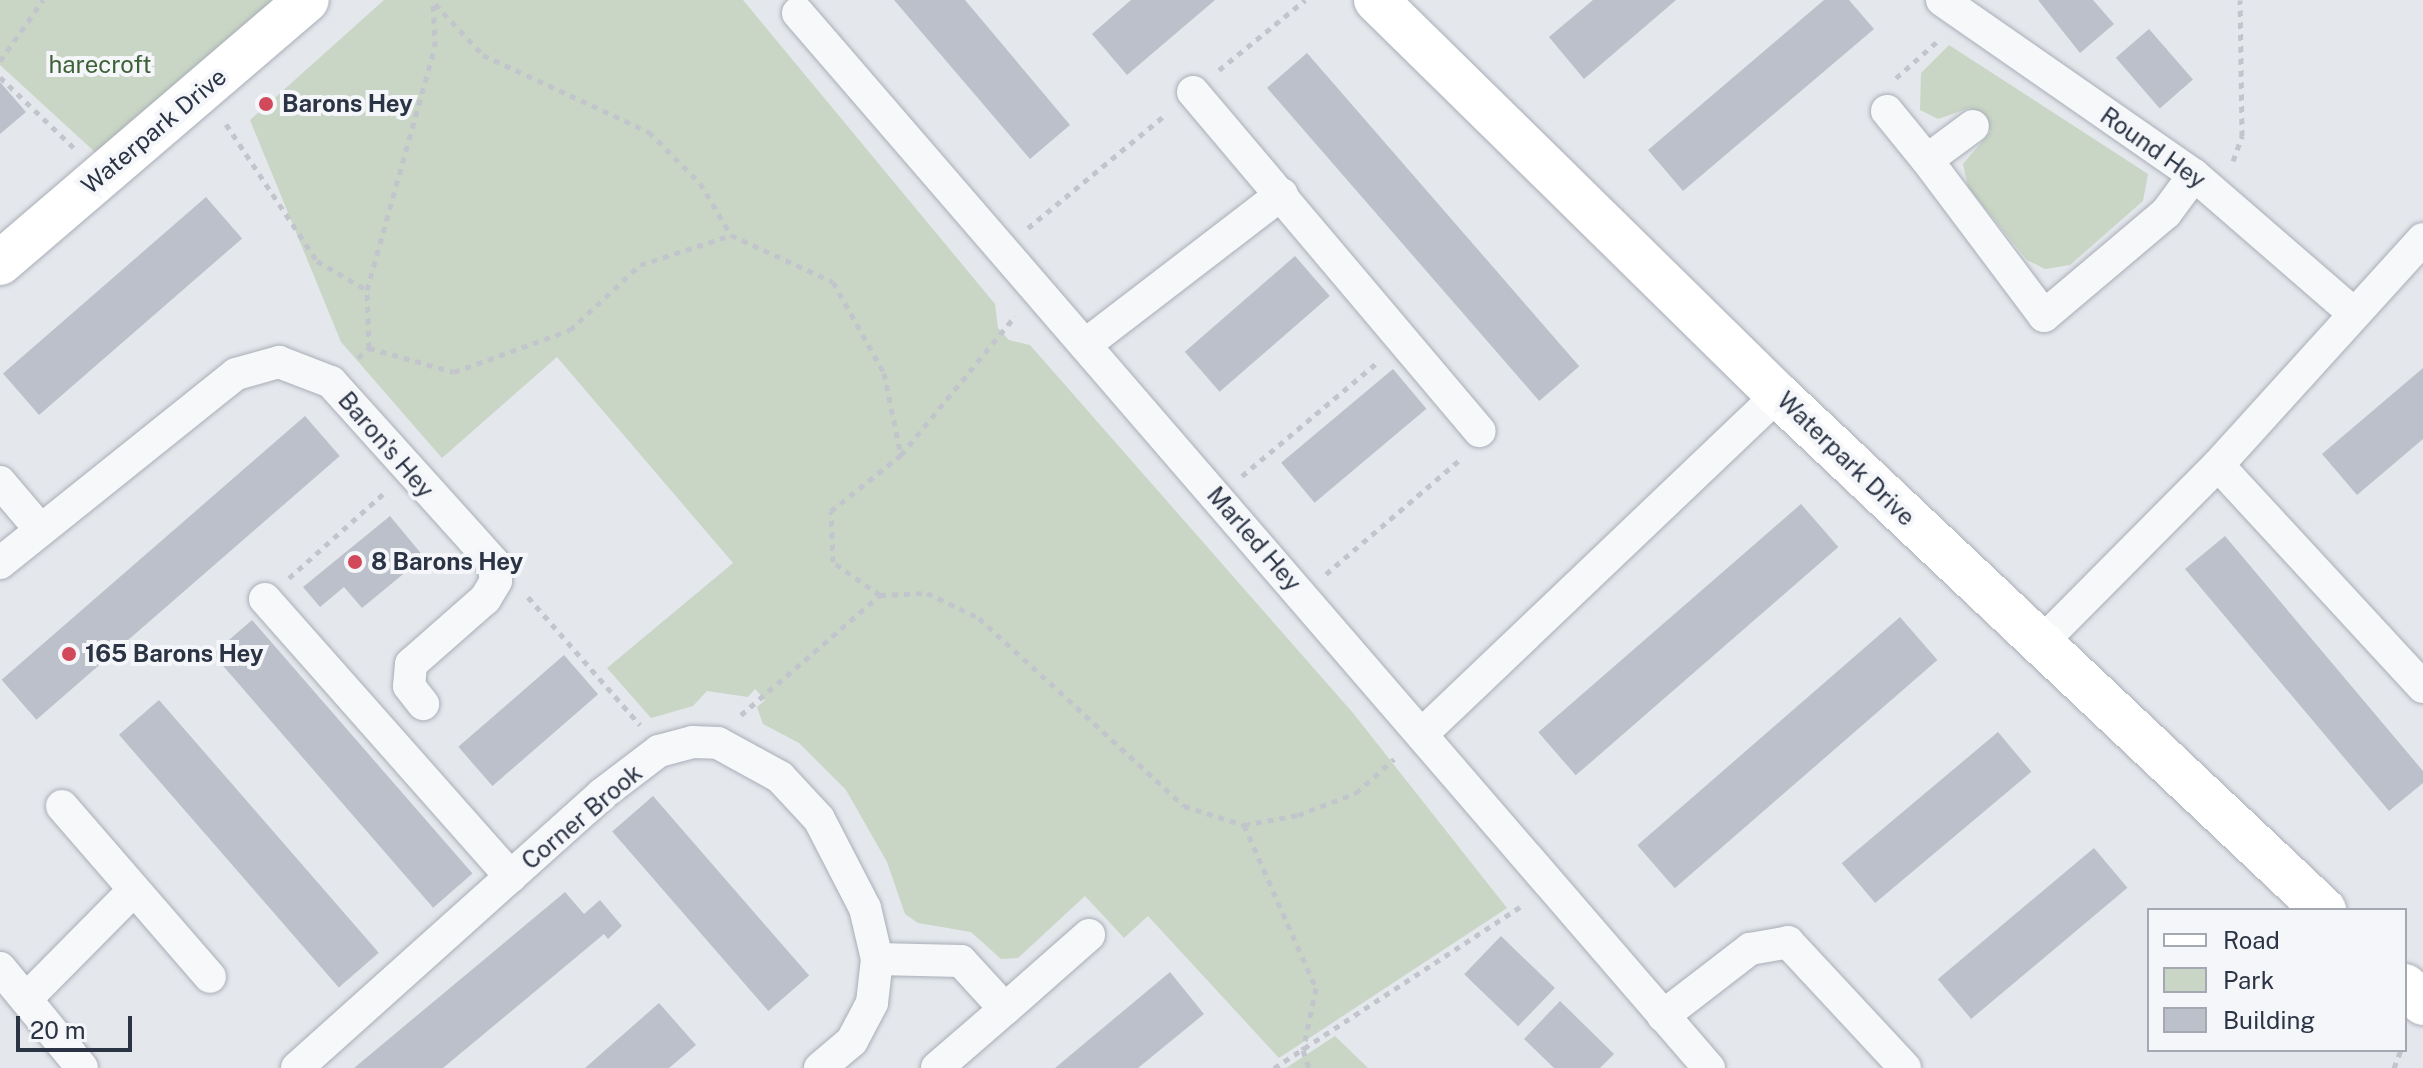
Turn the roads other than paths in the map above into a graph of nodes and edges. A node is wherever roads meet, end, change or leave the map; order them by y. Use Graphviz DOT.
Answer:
graph roads {
  1 [pos="307,0"];
  2 [pos="1376,0"];
  3 [pos="1953,9"];
  4 [pos="798,13"];
  5 [pos="1193,92"];
  6 [pos="1887,111"];
  7 [pos="1973,126"];
  8 [pos="1927,160"];
  9 [pos="2194,175"];
  10 [pos="1282,194"];
  11 [pos="2423,239"];
  12 [pos="0,263"];
  13 [pos="2352,312"];
  14 [pos="1085,345"];
  15 [pos="1778,395"];
  16 [pos="1479,431"];
  17 [pos="2218,465"];
  18 [pos="0,482"];
  19 [pos="39,528"];
  20 [pos="0,563"];
  21 [pos="265,599"];
  22 [pos="2040,644"];
  23 [pos="2423,687"];
  24 [pos="371,719"];
  25 [pos="1422,734"];
  26 [pos="62,806"];
  27 [pos="511,877"];
  28 [pos="132,892"];
  29 [pos="2322,908"];
  30 [pos="1089,935"];
  31 [pos="877,959"];
  32 [pos="0,968"];
  33 [pos="210,977"];
  34 [pos="2407,988"];
  35 [pos="26,999"];
  36 [pos="2423,1003"];
  37 [pos="1005,1009"];
  38 [pos="1663,1016"];
  39 [pos="82,1068"];
  40 [pos="297,1068"];
  41 [pos="820,1068"];
  42 [pos="937,1068"];
  43 [pos="1709,1068"];
  44 [pos="1905,1068"];
  1 -- 12 [label="street, Waterpark Drive"];
  2 -- 15 [label="street, Waterpark Drive"];
  3 -- 9 [label="street, Round Hey"];
  4 -- 14 [label="street, Marled Hey"];
  5 -- 10 [label="street"];
  6 -- 8 [label="street"];
  7 -- 8 [label="street"];
  8 -- 9 [label="street"];
  9 -- 13 [label="street, Round Hey"];
  10 -- 14 [label="street"];
  10 -- 16 [label="street"];
  11 -- 13 [label="street"];
  13 -- 17 [label="street"];
  14 -- 25 [label="street, Marled Hey"];
  15 -- 22 [label="street, Waterpark Drive"];
  15 -- 25 [label="street"];
  17 -- 22 [label="street"];
  17 -- 23 [label="street"];
  18 -- 19 [label="street"];
  19 -- 20 [label="street, Baron's Hey"];
  19 -- 24 [label="street, Baron's Hey"];
  21 -- 24 [label="street"];
  22 -- 29 [label="street, Waterpark Drive"];
  24 -- 27 [label="street"];
  25 -- 38 [label="street, Marled Hey"];
  26 -- 28 [label="street"];
  27 -- 31 [label="street, Corner Brook"];
  27 -- 40 [label="street, Corner Brook"];
  28 -- 33 [label="street"];
  28 -- 35 [label="street"];
  30 -- 37 [label="street"];
  31 -- 37 [label="street"];
  31 -- 41 [label="street"];
  32 -- 35 [label="street"];
  34 -- 36 [label="street"];
  35 -- 39 [label="street"];
  37 -- 42 [label="street"];
  38 -- 43 [label="street, Marled Hey"];
  38 -- 44 [label="street"];
}
